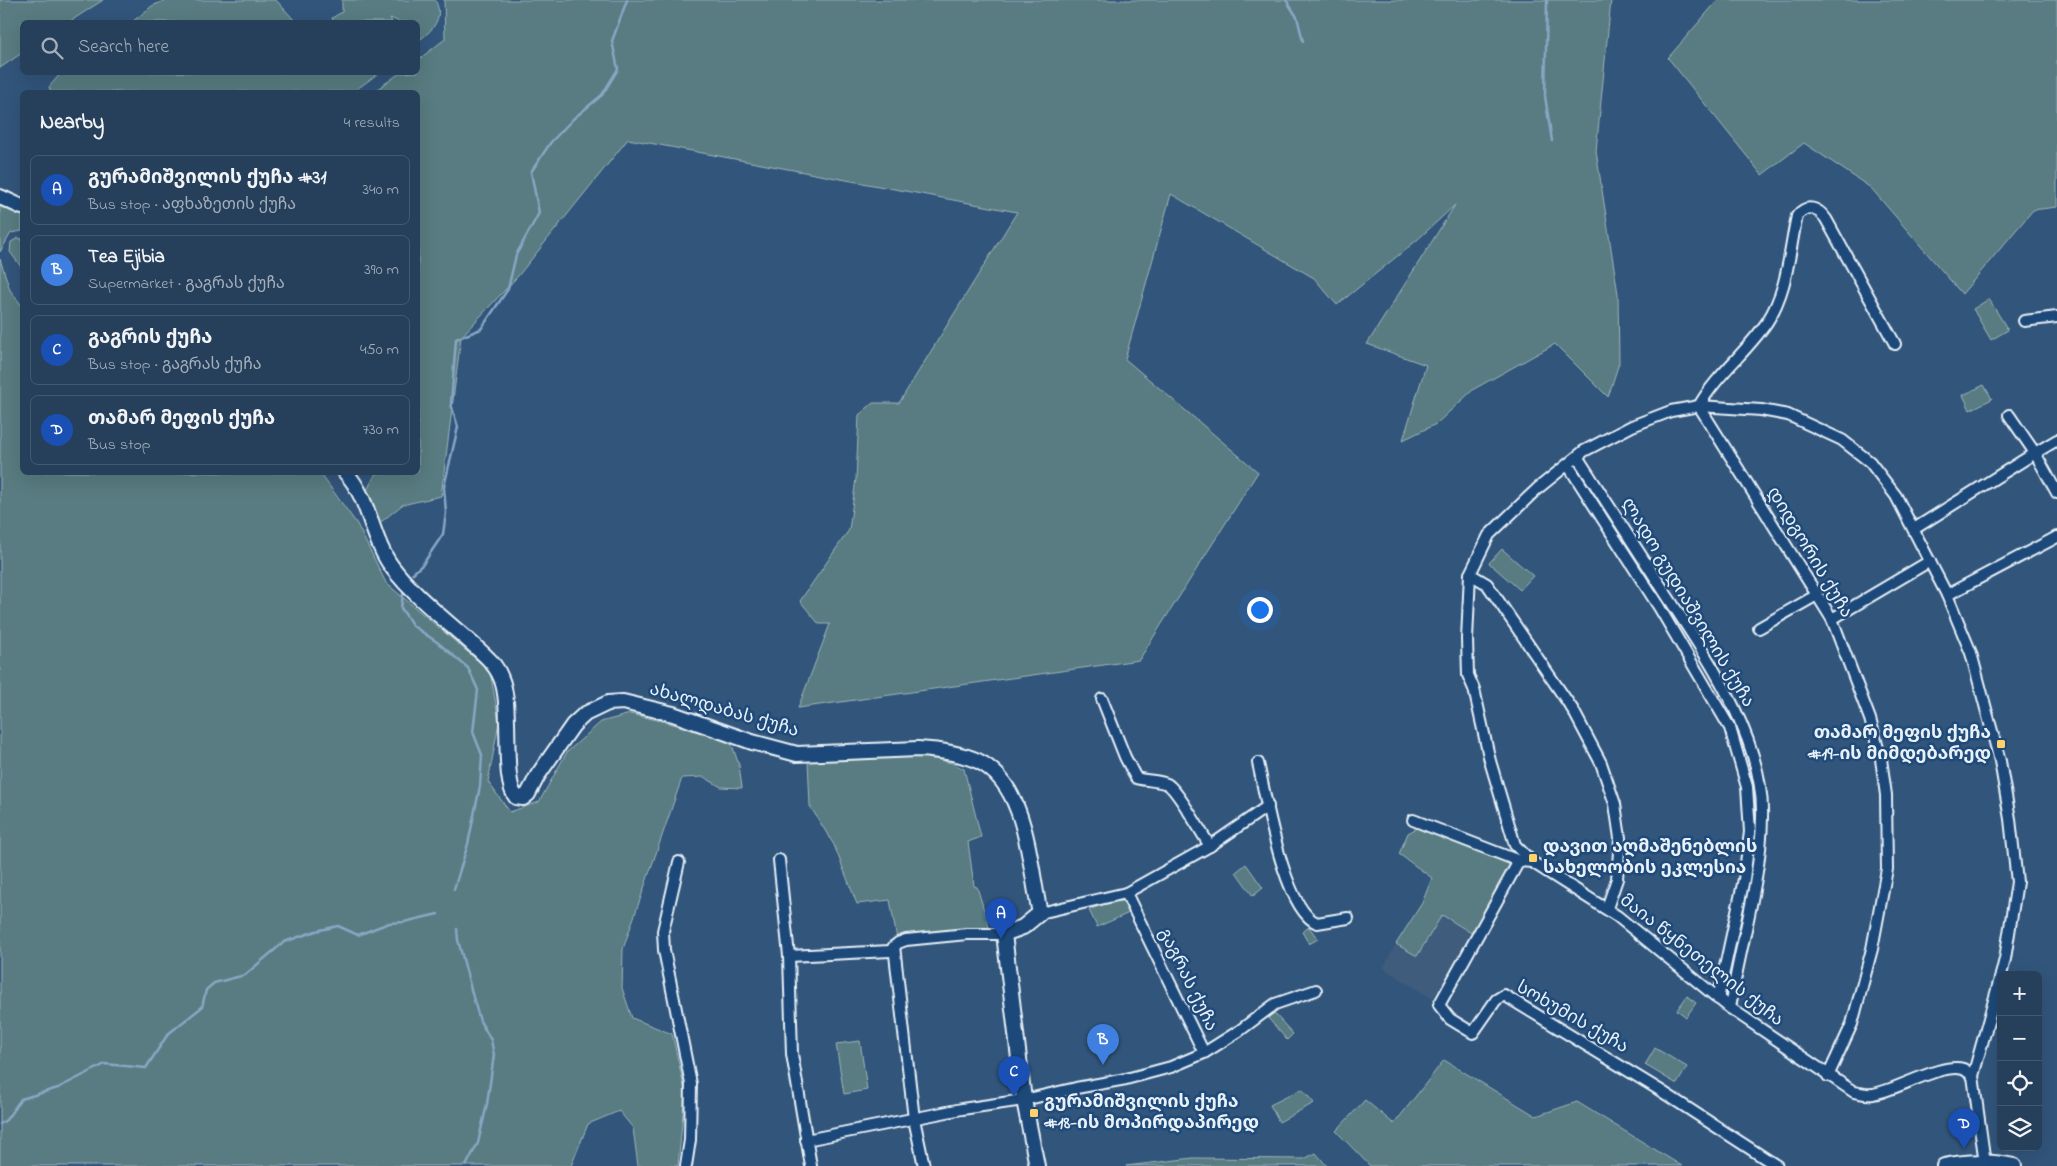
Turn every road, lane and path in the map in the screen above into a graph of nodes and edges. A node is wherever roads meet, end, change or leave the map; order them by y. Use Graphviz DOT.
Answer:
graph roads {
  1 [pos="0,197"];
  2 [pos="20,206"];
  3 [pos="2057,317"];
  4 [pos="2024,321"];
  5 [pos="1895,344"];
  6 [pos="1699,406"];
  7 [pos="2009,415"];
  8 [pos="2057,440"];
  9 [pos="2034,453"];
  10 [pos="1578,458"];
  11 [pos="1568,465"];
  12 [pos="348,475"];
  13 [pos="2057,493"];
  14 [pos="1914,529"];
  15 [pos="2057,537"];
  16 [pos="1640,553"];
  17 [pos="1628,560"];
  18 [pos="1930,562"];
  19 [pos="1470,574"];
  20 [pos="1817,595"];
  21 [pos="1947,595"];
  22 [pos="1832,619"];
  23 [pos="1759,628"];
  24 [pos="1102,699"];
  25 [pos="1734,709"];
  26 [pos="1723,716"];
  27 [pos="1258,762"];
  28 [pos="1268,806"];
  29 [pos="1413,820"];
  30 [pos="1210,846"];
  31 [pos="779,860"];
  32 [pos="1519,861"];
  33 [pos="679,862"];
  34 [pos="1532,862"];
  35 [pos="1126,893"];
  36 [pos="1607,908"];
  37 [pos="1040,912"];
  38 [pos="1736,915"];
  39 [pos="1348,918"];
  40 [pos="1747,918"];
  41 [pos="1004,934"];
  42 [pos="1730,945"];
  43 [pos="894,946"];
  44 [pos="1741,947"];
  45 [pos="789,956"];
  46 [pos="2002,971"];
  47 [pos="1997,989"];
  48 [pos="1316,990"];
  49 [pos="1718,999"];
  50 [pos="1730,1008"];
  51 [pos="1204,1053"];
  52 [pos="1828,1076"];
  53 [pos="1973,1076"];
  54 [pos="1024,1100"];
  55 [pos="914,1119"];
  56 [pos="806,1140"];
  57 [pos="1985,1163"];
  58 [pos="686,1166"];
  59 [pos="811,1166"];
  60 [pos="924,1166"];
  61 [pos="1037,1166"];
  62 [pos="1777,1166"];
  63 [pos="1944,1166"];
  64 [pos="2014,1166"];
  1 -- 2 [label="street"];
  3 -- 4 [label="street"];
  5 -- 6 [label="street"];
  6 -- 10 [label="street, მაია წყნეთელის ქუჩა"];
  6 -- 14 [label="street, მაია წყნეთელის ქუჩა"];
  6 -- 20 [label="street, დიდგორის ქუჩა"];
  7 -- 9 [label="street"];
  8 -- 9 [label="street"];
  9 -- 13 [label="street"];
  9 -- 14 [label="street"];
  10 -- 11 [label="street, მაია წყნეთელის ქუჩა"];
  10 -- 16 [label="street, ლადო გუდიაშვილის ქუჩა"];
  11 -- 17 [label="street, ლადო გუდიაშვილის ქუჩა"];
  11 -- 19 [label="street, მაია წყნეთელის ქუჩა"];
  12 -- 37 [label="street, ახალდაბას ქუჩა"];
  14 -- 18 [label="street, მაია წყნეთელის ქუჩა"];
  15 -- 21 [label="street"];
  16 -- 17 [label="street"];
  16 -- 25 [label="street, ლადო გუდიაშვილის ქუჩა"];
  17 -- 26 [label="street, ლადო გუდიაშვილის ქუჩა"];
  18 -- 21 [label="street, მაია წყნეთელის ქუჩა"];
  18 -- 22 [label="street"];
  19 -- 34 [label="street, მაია წყნეთელის ქუჩა"];
  19 -- 36 [label="street"];
  20 -- 22 [label="street, დიდგორის ქუჩა"];
  20 -- 23 [label="street"];
  21 -- 46 [label="street, მაია წყნეთელის ქუჩა"];
  22 -- 52 [label="street, დიდგორის ქუჩა"];
  24 -- 30 [label="street"];
  25 -- 26 [label="street"];
  25 -- 40 [label="street, ლადო გუდიაშვილის ქუჩა"];
  26 -- 38 [label="street, ლადო გუდიაშვილის ქუჩა"];
  27 -- 28 [label="street"];
  28 -- 30 [label="street"];
  28 -- 39 [label="street"];
  29 -- 32 [label="street"];
  30 -- 35 [label="street"];
  31 -- 45 [label="street"];
  32 -- 34 [label="street"];
  32 -- 62 [label="street, სოხუმის ქუჩა"];
  33 -- 58 [label="street"];
  34 -- 36 [label="street, მაია წყნეთელის ქუჩა"];
  35 -- 37 [label="street"];
  35 -- 51 [label="street, გაგრას ქუჩა"];
  36 -- 49 [label="street, მაია წყნეთელის ქუჩა"];
  37 -- 41 [label="street"];
  38 -- 40 [label="street"];
  38 -- 42 [label="street, ლადო გუდიაშვილის ქუჩა"];
  40 -- 44 [label="street, ლადო გუდიაშვილის ქუჩა"];
  41 -- 43 [label="street"];
  41 -- 54 [label="street"];
  42 -- 44 [label="street"];
  42 -- 49 [label="street, ლადო გუდიაშვილის ქუჩა"];
  43 -- 45 [label="street"];
  43 -- 55 [label="street"];
  44 -- 50 [label="street, ლადო გუდიაშვილის ქუჩა"];
  45 -- 56 [label="street"];
  47 -- 53 [label="street, მაია წყნეთელის ქუჩა"];
  48 -- 51 [label="street"];
  49 -- 50 [label="street, მაია წყნეთელის ქუჩა"];
  50 -- 52 [label="street, მაია წყნეთელის ქუჩა"];
  51 -- 54 [label="street, გაგრას ქუჩა"];
  52 -- 53 [label="street, მაია წყნეთელის ქუჩა"];
  53 -- 57 [label="street"];
  54 -- 55 [label="street, გაგრას ქუჩა"];
  54 -- 61 [label="street"];
  55 -- 56 [label="street, გაგრას ქუჩა"];
  55 -- 60 [label="street"];
  56 -- 59 [label="street"];
  57 -- 63 [label="street"];
  57 -- 64 [label="street"];
}
